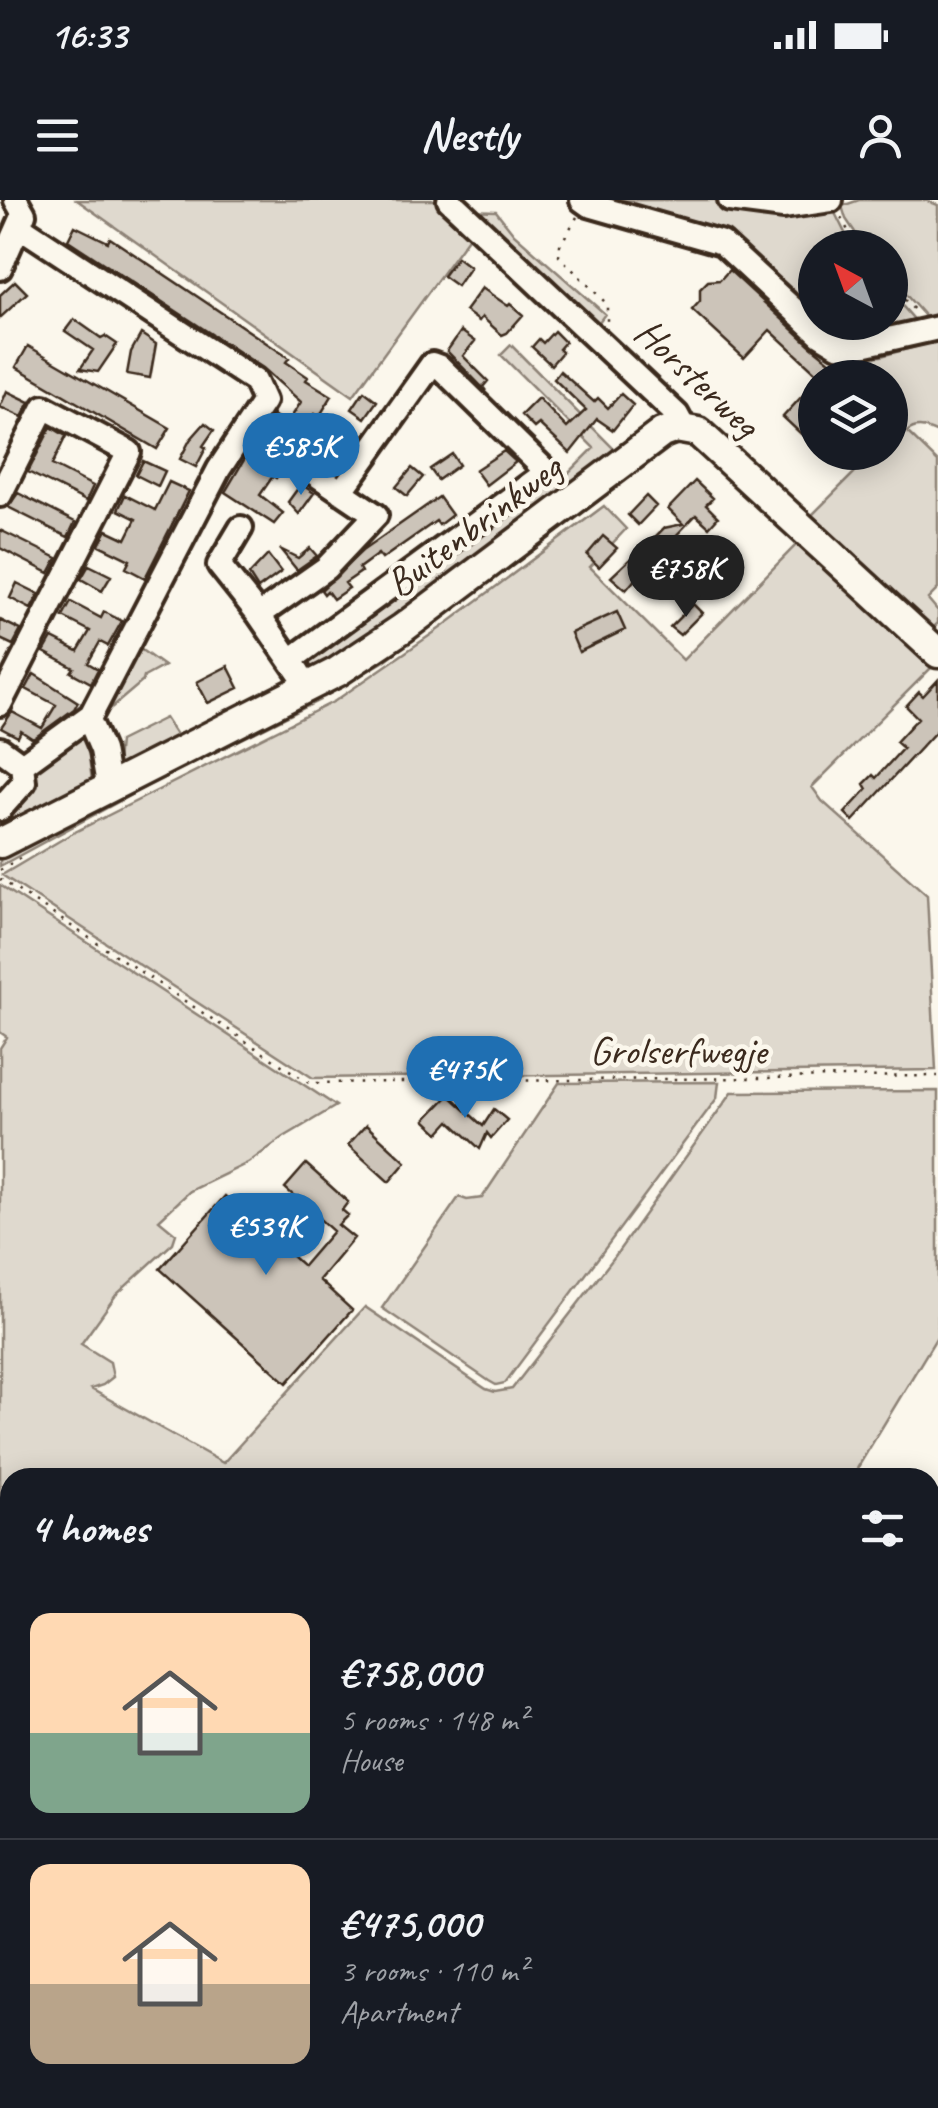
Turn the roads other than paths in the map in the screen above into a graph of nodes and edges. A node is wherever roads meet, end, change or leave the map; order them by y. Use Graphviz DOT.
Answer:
graph roads {
  1 [pos="16,200"];
  2 [pos="449,200"];
  3 [pos="730,200"];
  4 [pos="586,201"];
  5 [pos="835,207"];
  6 [pos="20,226"];
  7 [pos="0,268"];
  8 [pos="935,329"];
  9 [pos="247,428"];
  10 [pos="684,428"];
  11 [pos="341,492"];
  12 [pos="0,495"];
  13 [pos="240,528"];
  14 [pos="259,614"];
  15 [pos="938,654"];
  16 [pos="292,659"];
  17 [pos="308,689"];
  18 [pos="0,704"];
  19 [pos="88,717"];
  20 [pos="0,748"];
  21 [pos="22,764"];
  22 [pos="108,790"];
  23 [pos="0,810"];
  24 [pos="0,843"];
  1 -- 6 [label="street"];
  2 -- 10 [label="street, Horsterweg"];
  3 -- 5 [label="street"];
  4 -- 8 [label="street"];
  6 -- 7 [label="street"];
  6 -- 9 [label="street"];
  9 -- 11 [label="street, Buitenbrinkweg"];
  9 -- 19 [label="street"];
  10 -- 15 [label="main road, Horsterweg"];
  10 -- 17 [label="main road, Buitenbrinkweg"];
  11 -- 14 [label="street, Buitenbrinkweg"];
  11 -- 16 [label="street"];
  12 -- 18 [label="street"];
  13 -- 14 [label="street"];
  14 -- 16 [label="street"];
  16 -- 17 [label="street"];
  17 -- 22 [label="main road, Buitenbrinkweg"];
  19 -- 21 [label="street"];
  19 -- 22 [label="street"];
  20 -- 21 [label="street"];
  21 -- 23 [label="street"];
  22 -- 24 [label="main road, Buitenbrinkweg"];
}
